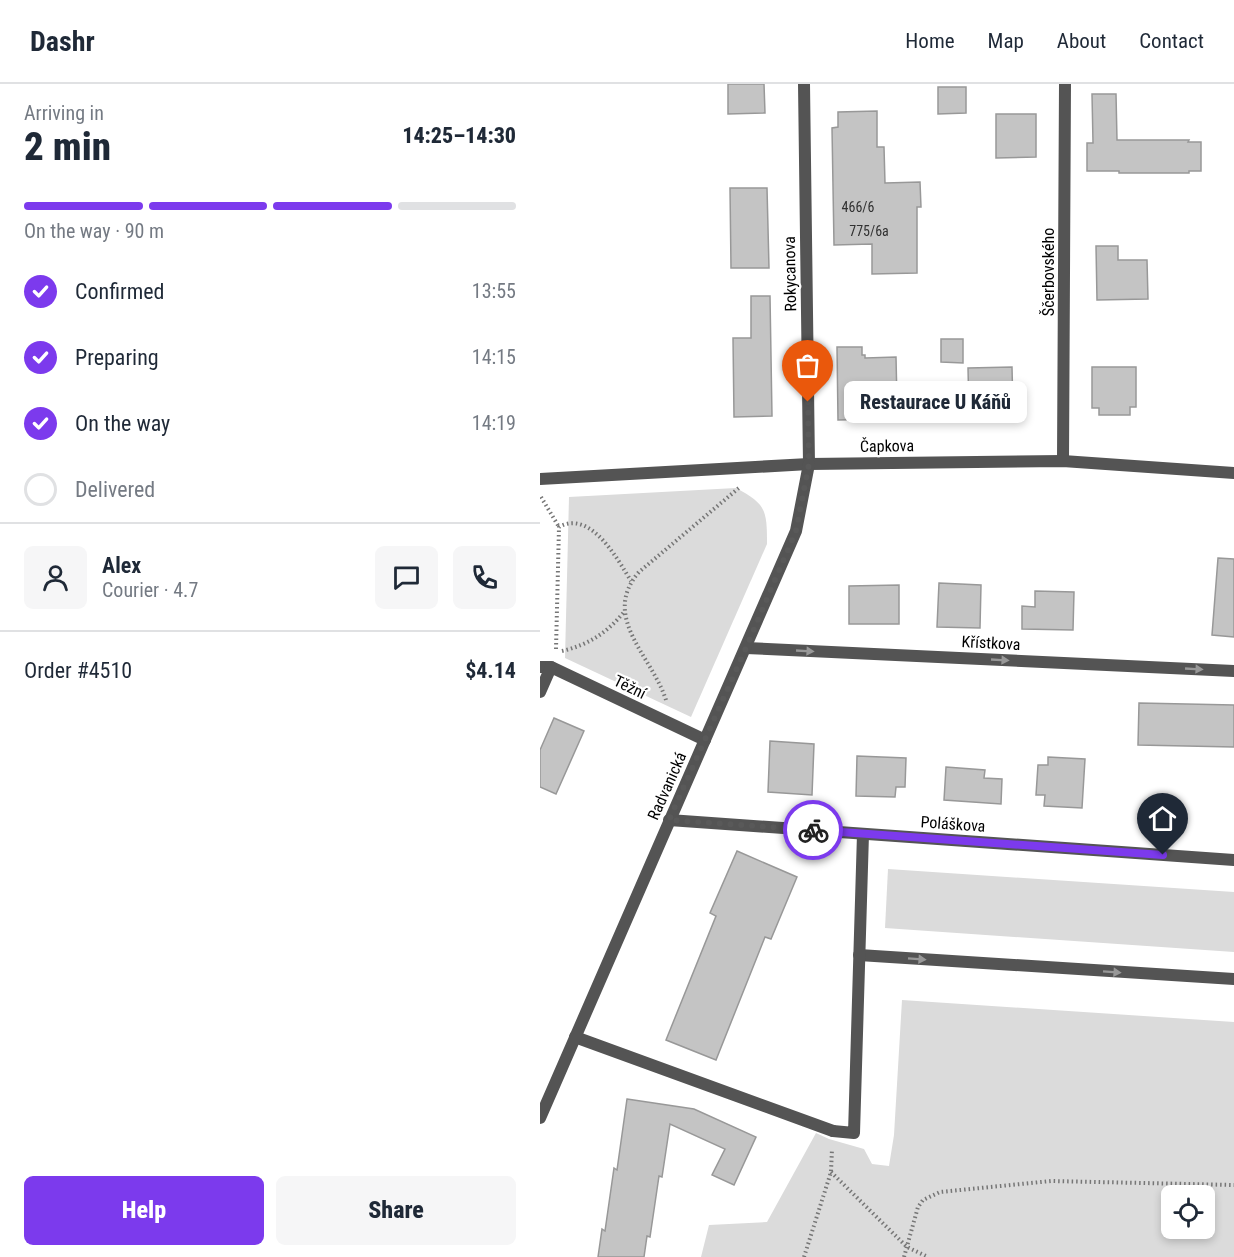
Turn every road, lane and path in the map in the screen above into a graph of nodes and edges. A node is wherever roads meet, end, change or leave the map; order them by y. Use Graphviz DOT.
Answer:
graph roads {
  1 [pos="804,84"];
  2 [pos="1065,84"];
  3 [pos="1063,461"];
  4 [pos="809,464"];
  5 [pos="1234,473"];
  6 [pos="540,479"];
  7 [pos="740,487"];
  8 [pos="540,496"];
  9 [pos="559,527"];
  10 [pos="631,581"];
  11 [pos="624,612"];
  12 [pos="746,648"];
  13 [pos="546,667"];
  14 [pos="1234,671"];
  15 [pos="540,692"];
  16 [pos="670,724"];
  17 [pos="705,740"];
  18 [pos="669,820"];
  19 [pos="863,834"];
  20 [pos="1234,860"];
  21 [pos="859,955"];
  22 [pos="1234,980"];
  23 [pos="575,1037"];
  24 [pos="540,1118"];
  25 [pos="833,1137"];
  26 [pos="831,1172"];
  27 [pos="1234,1185"];
  28 [pos="906,1247"];
  29 [pos="804,1257"];
  30 [pos="904,1257"];
  31 [pos="928,1257"];
  1 -- 4 [label="street, Rokycanova"];
  2 -- 3 [label="street, Ščerbovského"];
  3 -- 4 [label="street, Čapkova"];
  3 -- 5 [label="street, Čapkova"];
  4 -- 6 [label="street, Čapkova"];
  4 -- 12 [label="street, Radvanická"];
  7 -- 10 [label="path"];
  8 -- 9 [label="path"];
  9 -- 10 [label="path"];
  9 -- 11 [label="path"];
  10 -- 11 [label="path"];
  11 -- 16 [label="path"];
  12 -- 14 [label="street, Křístkova, one-way"];
  12 -- 17 [label="street, Radvanická"];
  13 -- 15 [label="street"];
  13 -- 16 [label="street, Těžní"];
  16 -- 17 [label="street, Těžní"];
  17 -- 18 [label="street, Radvanická"];
  18 -- 19 [label="street, Poláškova"];
  18 -- 23 [label="street, Radvanická"];
  19 -- 20 [label="street, Poláškova"];
  19 -- 21 [label="street"];
  21 -- 22 [label="street, one-way"];
  21 -- 25 [label="street"];
  23 -- 24 [label="street, Radvanická"];
  23 -- 25 [label="street"];
  25 -- 26 [label="path"];
  26 -- 28 [label="path"];
  26 -- 29 [label="path"];
  27 -- 28 [label="path"];
  28 -- 30 [label="path"];
  28 -- 31 [label="path"];
}
